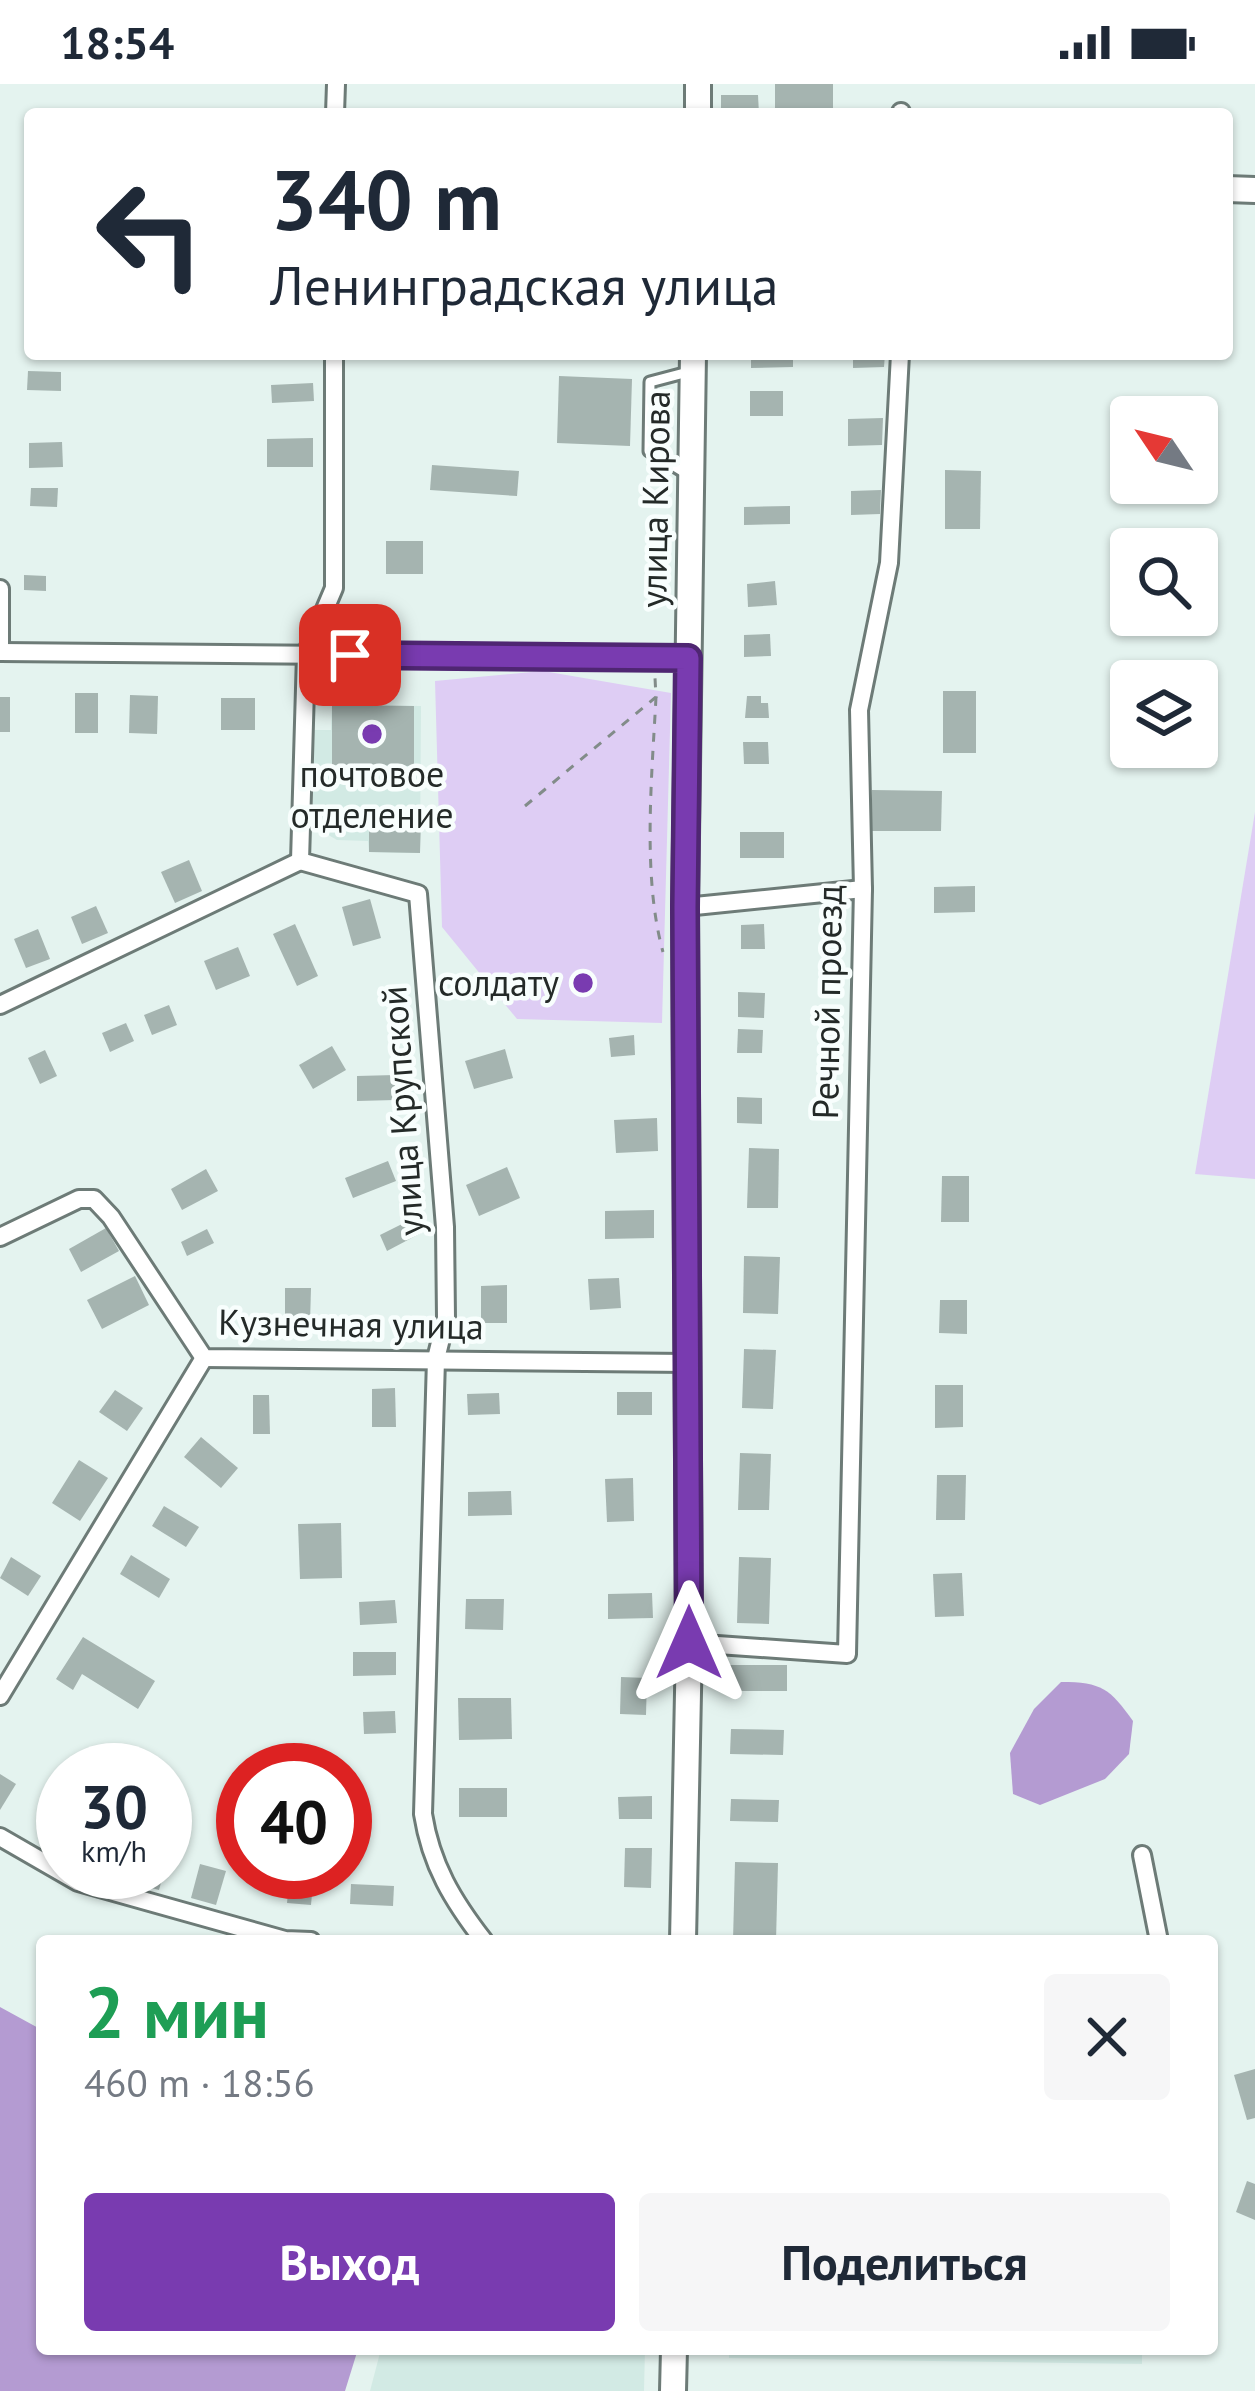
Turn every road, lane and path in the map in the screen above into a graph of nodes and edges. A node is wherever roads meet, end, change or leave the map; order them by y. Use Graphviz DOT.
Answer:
graph roads {
  1 [pos="334,360"];
  2 [pos="900,360"];
  3 [pos="693,362"];
  4 [pos="691,476"];
  5 [pos="0,589"];
  6 [pos="0,652"];
  7 [pos="306,655"];
  8 [pos="653,656"];
  9 [pos="688,658"];
  10 [pos="656,698"];
  11 [pos="525,806"];
  12 [pos="300,861"];
  13 [pos="863,889"];
  14 [pos="685,907"];
  15 [pos="663,953"];
  16 [pos="0,1005"];
  17 [pos="0,1237"];
  18 [pos="204,1358"];
  19 [pos="436,1359"];
  20 [pos="688,1363"];
  21 [pos="689,1643"];
  22 [pos="0,1696"];
  23 [pos="0,1837"];
  24 [pos="1142,1855"];
  25 [pos="267,1935"];
  26 [pos="479,1935"];
  27 [pos="683,1935"];
  28 [pos="1158,1935"];
  29 [pos="674,2355"];
  30 [pos="673,2391"];
  1 -- 7 [label="street"];
  2 -- 13 [label="street, Речной проезд"];
  3 -- 4 [label="street, улица Кирова"];
  3 -- 4 [label="lane"];
  4 -- 9 [label="street, улица Кирова"];
  5 -- 6 [label="street"];
  6 -- 7 [label="street"];
  7 -- 8 [label="street"];
  7 -- 12 [label="street"];
  8 -- 9 [label="street"];
  8 -- 10 [label="path"];
  9 -- 14 [label="street, улица Кирова"];
  10 -- 11 [label="path"];
  10 -- 15 [label="path"];
  12 -- 16 [label="street"];
  12 -- 19 [label="street, улица Крупской"];
  13 -- 14 [label="street"];
  13 -- 21 [label="street, Речной проезд"];
  14 -- 20 [label="street, улица Кирова"];
  17 -- 18 [label="street, Кузнечная улица"];
  18 -- 19 [label="street, Кузнечная улица"];
  18 -- 22 [label="street"];
  19 -- 20 [label="street, Кузнечная улица"];
  19 -- 26 [label="street, улица Крупской"];
  20 -- 21 [label="street, улица Кирова"];
  21 -- 27 [label="street, улица Кирова"];
  23 -- 25 [label="street"];
  24 -- 28 [label="street"];
  29 -- 30 [label="street"];
}
